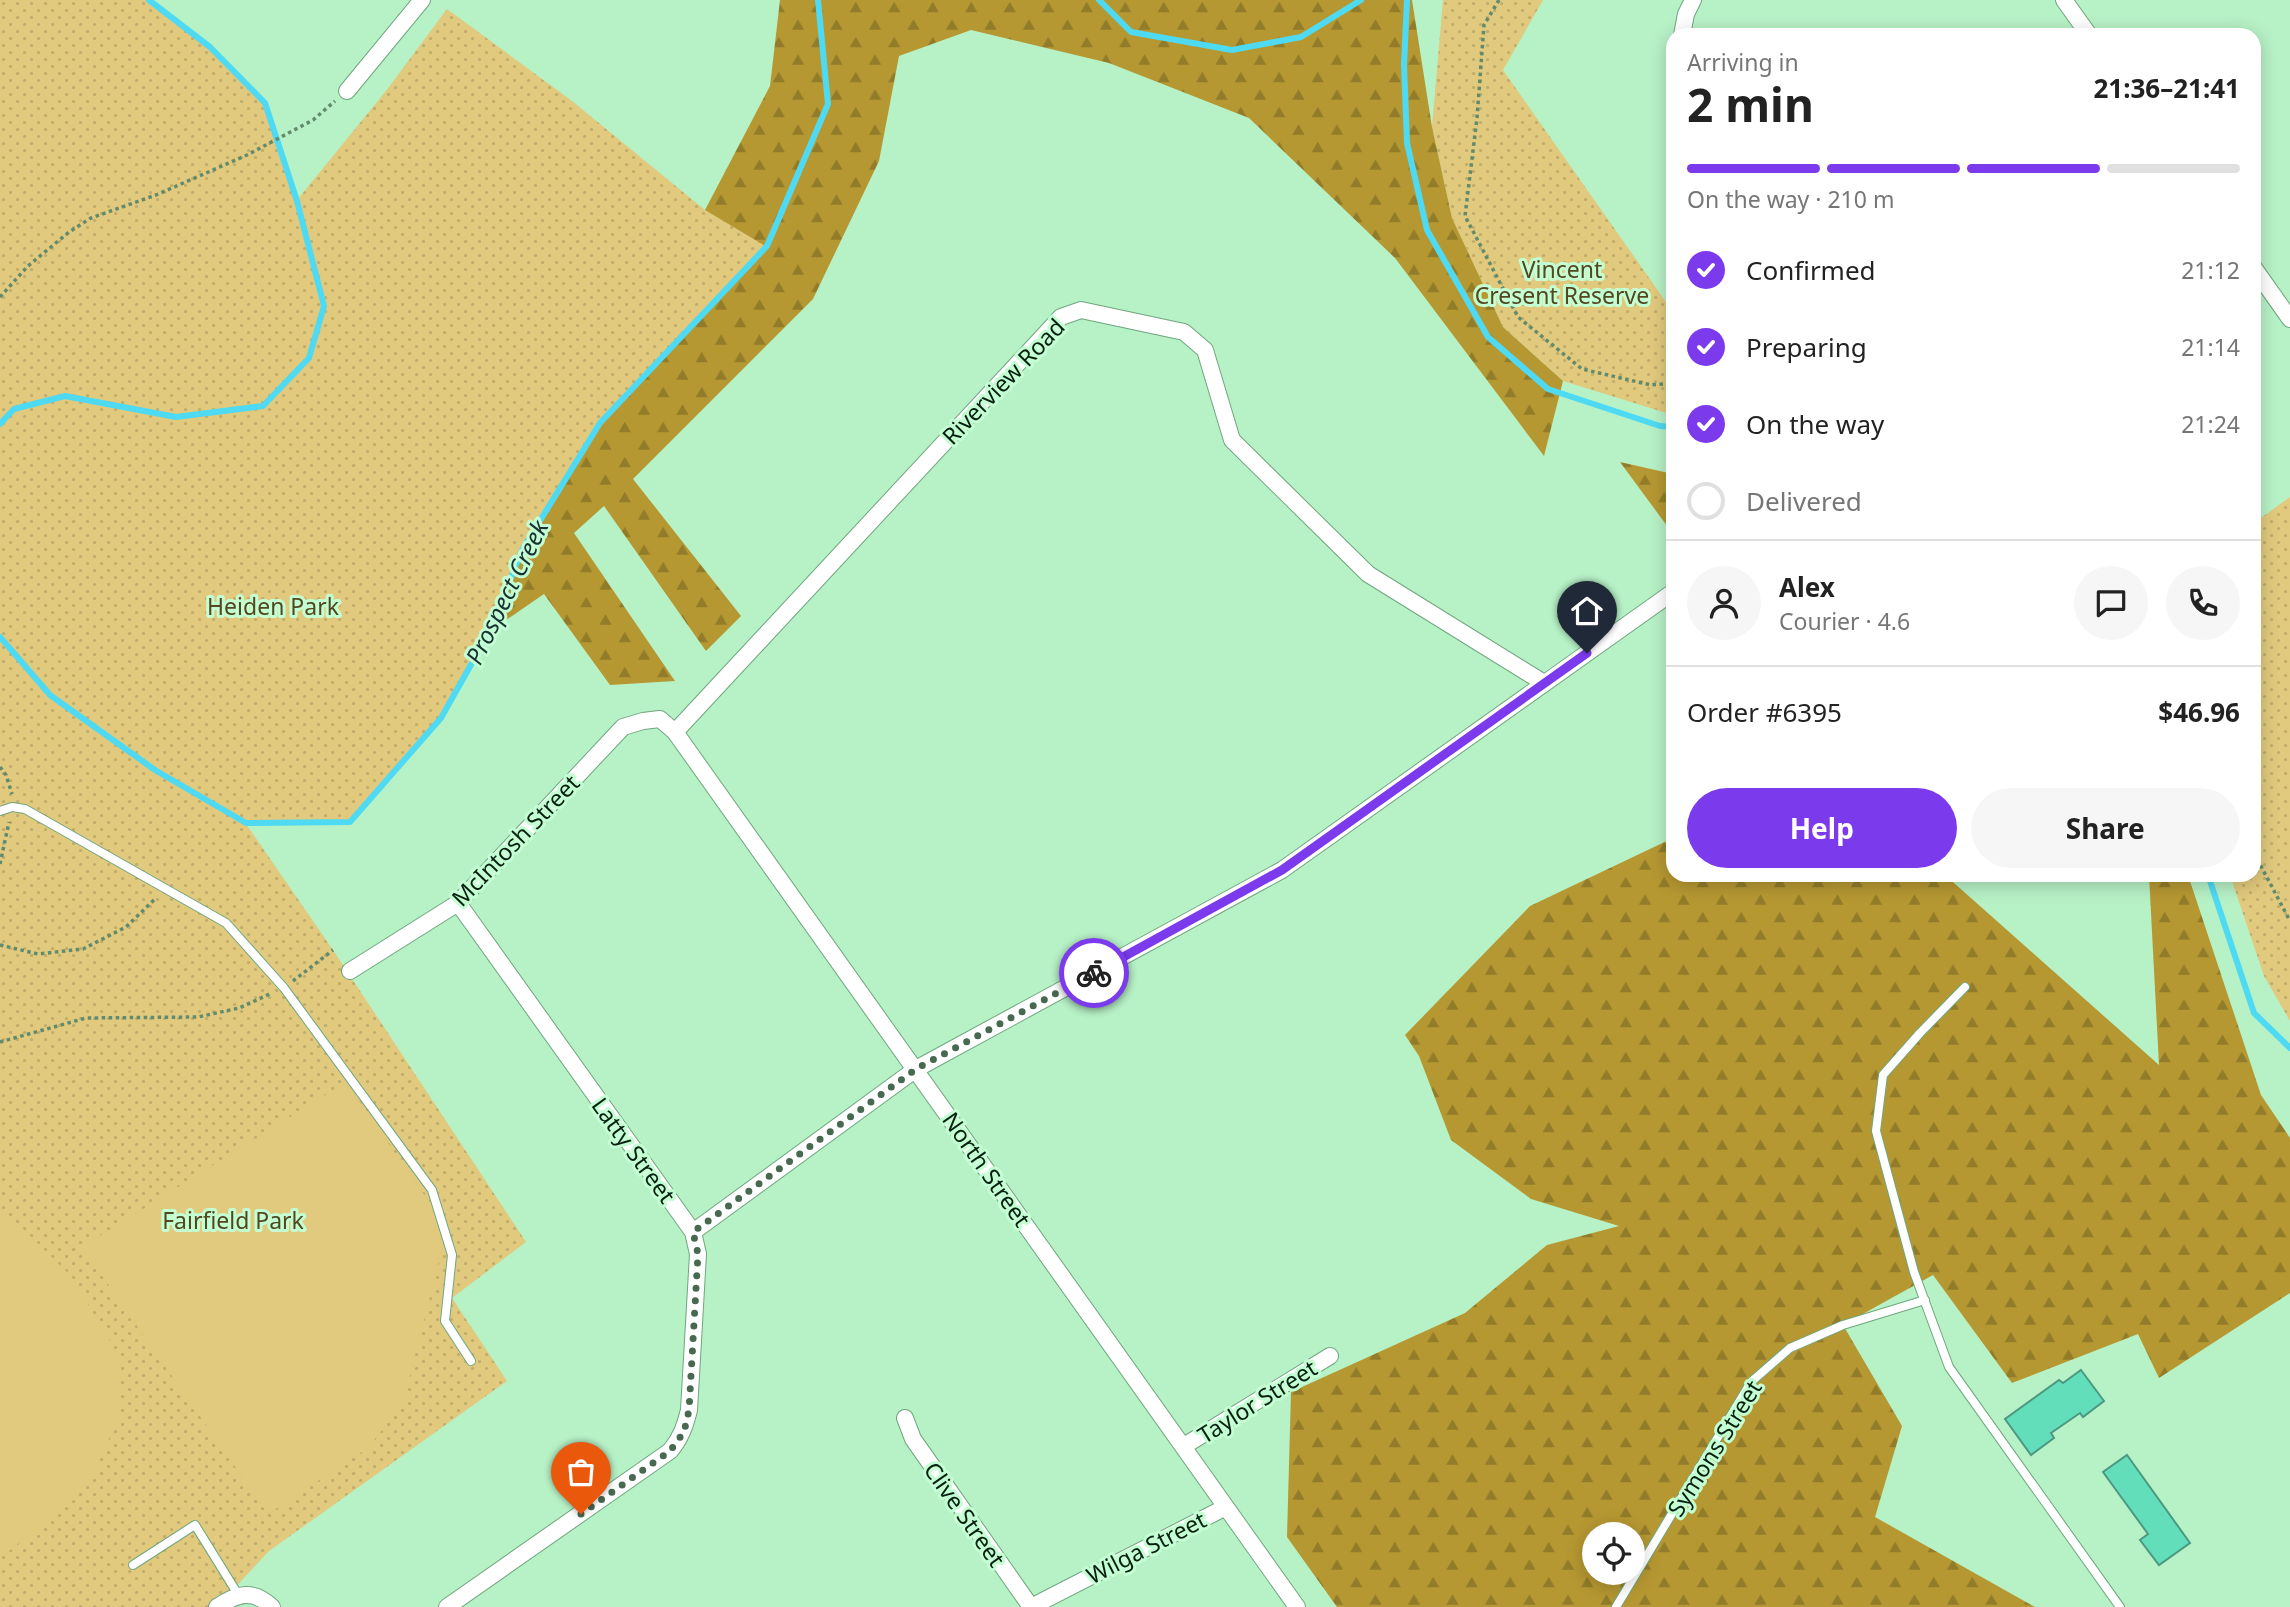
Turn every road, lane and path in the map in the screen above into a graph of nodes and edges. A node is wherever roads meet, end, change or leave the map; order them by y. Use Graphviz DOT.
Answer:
graph roads {
  1 [pos="1499,0"];
  2 [pos="1693,0"];
  3 [pos="2064,0"];
  4 [pos="420,1"];
  5 [pos="1683,28"];
  6 [pos="2084,28"];
  7 [pos="347,91"];
  8 [pos="2261,278"];
  9 [pos="0,297"];
  10 [pos="2290,319"];
  11 [pos="1666,384"];
  12 [pos="1666,597"];
  13 [pos="1544,683"];
  14 [pos="675,732"];
  15 [pos="0,767"];
  16 [pos="12,807"];
  17 [pos="0,811"];
  18 [pos="0,864"];
  19 [pos="2261,866"];
  20 [pos="165,888"];
  21 [pos="458,903"];
  22 [pos="2290,921"];
  23 [pos="0,945"];
  24 [pos="333,950"];
  25 [pos="350,971"];
  26 [pos="1965,987"];
  27 [pos="284,988"];
  28 [pos="0,1042"];
  29 [pos="916,1069"];
  30 [pos="693,1232"];
  31 [pos="1925,1300"];
  32 [pos="1330,1356"];
  33 [pos="471,1361"];
  34 [pos="905,1418"];
  35 [pos="1184,1446"];
  36 [pos="1224,1508"];
  37 [pos="133,1565"];
  38 [pos="239,1595"];
  39 [pos="217,1607"];
  40 [pos="272,1607"];
  41 [pos="447,1607"];
  42 [pos="1031,1607"];
  43 [pos="1297,1607"];
  44 [pos="1616,1607"];
  45 [pos="2120,1607"];
  1 -- 11 [label="path"];
  2 -- 5 [label="street"];
  3 -- 6 [label="street"];
  4 -- 7 [label="street"];
  7 -- 9 [label="path"];
  8 -- 10 [label="street"];
  12 -- 13 [label="street"];
  13 -- 14 [label="street, Riverview Road"];
  13 -- 29 [label="street"];
  14 -- 21 [label="street, McIntosh Street"];
  14 -- 29 [label="street, North Street"];
  15 -- 16 [label="path"];
  16 -- 17 [label="lane"];
  16 -- 18 [label="path"];
  16 -- 20 [label="lane"];
  19 -- 22 [label="path"];
  20 -- 23 [label="path"];
  20 -- 27 [label="lane"];
  21 -- 25 [label="street, McIntosh Street"];
  21 -- 30 [label="street, Latty Street"];
  24 -- 27 [label="path"];
  26 -- 31 [label="lane"];
  27 -- 28 [label="path"];
  27 -- 33 [label="lane"];
  29 -- 30 [label="street"];
  29 -- 35 [label="street, North Street"];
  30 -- 41 [label="street, Latty Street"];
  31 -- 44 [label="lane, Symons Street"];
  31 -- 45 [label="lane"];
  32 -- 35 [label="street, Taylor Street"];
  34 -- 42 [label="street, Clive Street"];
  35 -- 36 [label="street, North Street"];
  36 -- 42 [label="street, Wilga Street"];
  36 -- 43 [label="street, North Street"];
  37 -- 38 [label="lane"];
  38 -- 39 [label="street"];
  38 -- 40 [label="street"];
}
